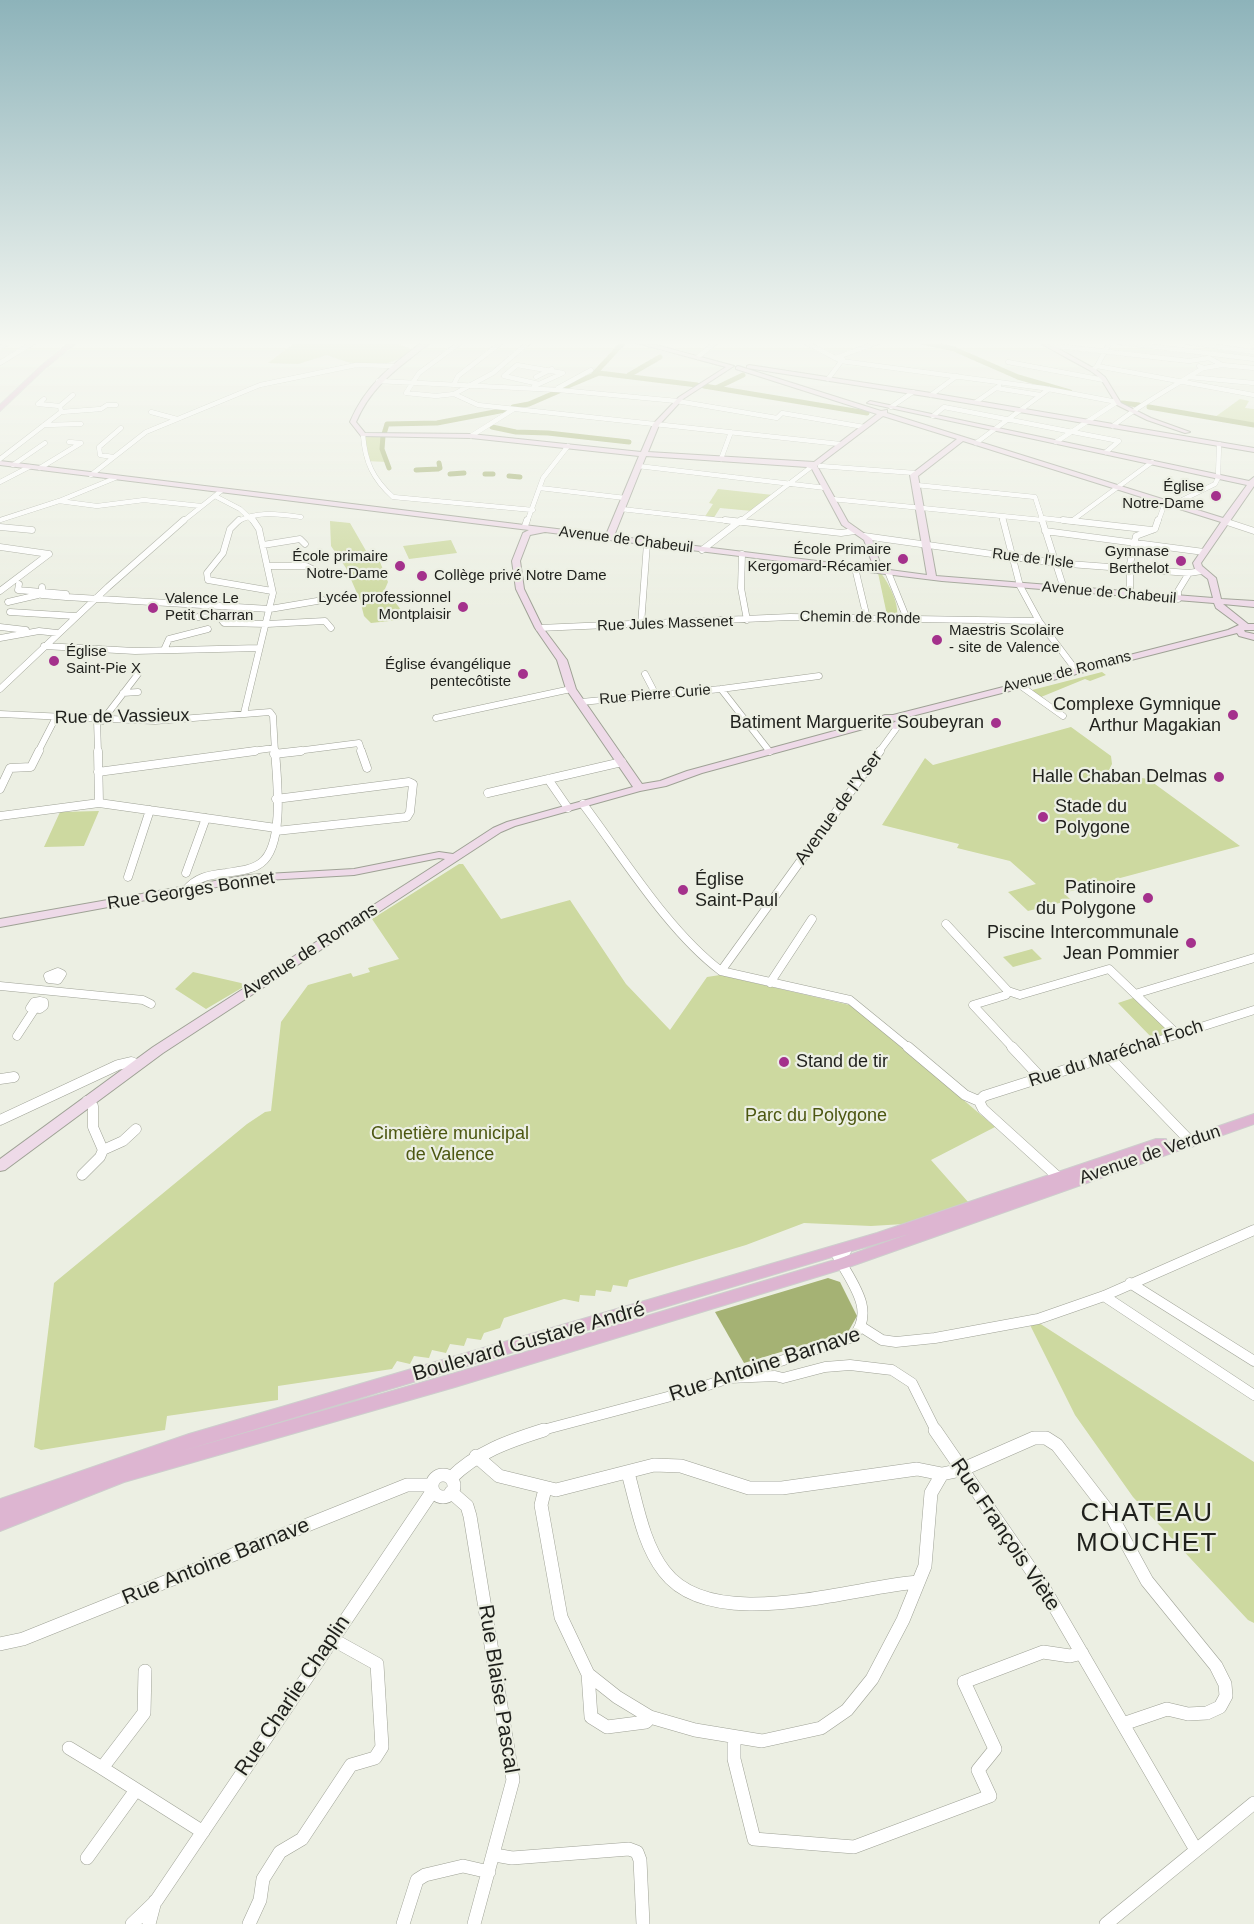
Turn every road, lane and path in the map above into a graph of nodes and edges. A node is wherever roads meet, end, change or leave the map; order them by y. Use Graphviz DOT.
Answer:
graph roads {
  1 [pos="33,432"];
  2 [pos="117,432"];
  3 [pos="147,432"];
  4 [pos="361,432"];
  5 [pos="478,432"];
  6 [pos="653,432"];
  7 [pos="730,432"];
  8 [pos="857,432"];
  9 [pos="938,432"];
  10 [pos="991,432"];
  11 [pos="1008,432"];
  12 [pos="1073,432"];
  13 [pos="1147,432"];
  14 [pos="1185,432"];
  15 [pos="363,435"];
  16 [pos="471,436"];
  17 [pos="961,439"];
  18 [pos="69,442"];
  19 [pos="1056,442"];
  20 [pos="45,443"];
  21 [pos="976,443"];
  22 [pos="840,444"];
  23 [pos="1219,444"];
  24 [pos="568,446"];
  25 [pos="1254,450"];
  26 [pos="1106,453"];
  27 [pos="643,454"];
  28 [pos="113,457"];
  29 [pos="721,459"];
  30 [pos="1152,462"];
  31 [pos="4,463"];
  32 [pos="638,466"];
  33 [pos="814,466"];
  34 [pos="29,467"];
  35 [pos="40,468"];
  36 [pos="915,473"];
  37 [pos="92,475"];
  38 [pos="1217,476"];
  39 [pos="115,478"];
  40 [pos="0,482"];
  41 [pos="1253,482"];
  42 [pos="789,483"];
  43 [pos="916,485"];
  44 [pos="540,488"];
  45 [pos="826,488"];
  46 [pos="1116,488"];
  47 [pos="218,494"];
  48 [pos="625,498"];
  49 [pos="832,499"];
  50 [pos="59,501"];
  51 [pos="1169,504"];
  52 [pos="201,506"];
  53 [pos="921,508"];
  54 [pos="621,509"];
  55 [pos="533,510"];
  56 [pos="0,514"];
  57 [pos="11,516"];
  58 [pos="250,516"];
  59 [pos="301,517"];
  60 [pos="1002,517"];
  61 [pos="1042,519"];
  62 [pos="0,520"];
  63 [pos="1073,520"];
  64 [pos="1224,521"];
  65 [pos="737,522"];
  66 [pos="1093,523"];
  67 [pos="0,526"];
  68 [pos="526,530"];
  69 [pos="1152,530"];
  70 [pos="32,531"];
  71 [pos="855,531"];
  72 [pos="1045,531"];
  73 [pos="1254,531"];
  74 [pos="864,536"];
  75 [pos="1090,536"];
  76 [pos="609,538"];
  77 [pos="647,543"];
  78 [pos="1133,543"];
  79 [pos="305,544"];
  80 [pos="263,545"];
  81 [pos="927,545"];
  82 [pos="0,547"];
  83 [pos="702,550"];
  84 [pos="1204,552"];
  85 [pos="742,554"];
  86 [pos="1014,557"];
  87 [pos="1056,563"];
  88 [pos="267,566"];
  89 [pos="1200,567"];
  90 [pos="855,568"];
  91 [pos="1130,569"];
  92 [pos="316,571"];
  93 [pos="886,572"];
  94 [pos="1189,573"];
  95 [pos="932,577"];
  96 [pos="19,584"];
  97 [pos="1020,586"];
  98 [pos="1064,589"];
  99 [pos="0,591"];
  100 [pos="42,591"];
  101 [pos="272,591"];
  102 [pos="1130,594"];
  103 [pos="93,599"];
  104 [pos="1179,599"];
  105 [pos="323,600"];
  106 [pos="8,602"];
  107 [pos="1216,602"];
  108 [pos="1254,604"];
  109 [pos="206,605"];
  110 [pos="270,609"];
  111 [pos="10,612"];
  112 [pos="75,616"];
  113 [pos="198,617"];
  114 [pos="790,617"];
  115 [pos="867,618"];
  116 [pos="907,619"];
  117 [pos="747,620"];
  118 [pos="1039,621"];
  119 [pos="267,624"];
  120 [pos="641,626"];
  121 [pos="0,627"];
  122 [pos="1246,627"];
  123 [pos="331,628"];
  124 [pos="539,628"];
  125 [pos="39,632"];
  126 [pos="57,633"];
  127 [pos="1254,637"];
  128 [pos="0,638"];
  129 [pos="44,646"];
  130 [pos="260,648"];
  131 [pos="164,650"];
  132 [pos="1076,670"];
  133 [pos="138,674"];
  134 [pos="645,674"];
  135 [pos="819,676"];
  136 [pos="1020,686"];
  137 [pos="0,689"];
  138 [pos="571,689"];
  139 [pos="722,689"];
  140 [pos="138,692"];
  141 [pos="123,693"];
  142 [pos="656,695"];
  143 [pos="581,702"];
  144 [pos="244,712"];
  145 [pos="0,714"];
  146 [pos="1063,716"];
  147 [pos="55,718"];
  148 [pos="436,718"];
  149 [pos="99,721"];
  150 [pos="892,724"];
  151 [pos="274,751"];
  152 [pos="770,752"];
  153 [pos="622,762"];
  154 [pos="367,768"];
  155 [pos="98,772"];
  156 [pos="548,779"];
  157 [pos="642,788"];
  158 [pos="0,789"];
  159 [pos="488,793"];
  160 [pos="276,799"];
  161 [pos="99,803"];
  162 [pos="583,804"];
  163 [pos="568,808"];
  164 [pos="150,810"];
  165 [pos="0,816"];
  166 [pos="206,818"];
  167 [pos="276,829"];
  168 [pos="454,857"];
  169 [pos="186,873"];
  170 [pos="128,877"];
  171 [pos="185,891"];
  172 [pos="812,919"];
  173 [pos="0,923"];
  174 [pos="946,924"];
  175 [pos="1254,958"];
  176 [pos="721,971"];
  177 [pos="52,981"];
  178 [pos="770,983"];
  179 [pos="0,986"];
  180 [pos="47,990"];
  181 [pos="1008,991"];
  182 [pos="1135,994"];
  183 [pos="151,1004"];
  184 [pos="1254,1010"];
  185 [pos="1177,1034"];
  186 [pos="17,1036"];
  187 [pos="1108,1056"];
  188 [pos="136,1064"];
  189 [pos="14,1077"];
  190 [pos="0,1078"];
  191 [pos="1041,1078"];
  192 [pos="87,1101"];
  193 [pos="979,1101"];
  194 [pos="1254,1111"];
  195 [pos="0,1119"];
  196 [pos="1254,1119"];
  197 [pos="136,1129"];
  198 [pos="1188,1139"];
  199 [pos="103,1150"];
  200 [pos="0,1166"];
  201 [pos="82,1175"];
  202 [pos="1058,1177"];
  203 [pos="1047,1191"];
  204 [pos="979,1211"];
  205 [pos="1254,1230"];
  206 [pos="877,1239"];
  207 [pos="840,1261"];
  208 [pos="1130,1283"];
  209 [pos="1104,1296"];
  210 [pos="863,1328"];
  211 [pos="1254,1361"];
  212 [pos="729,1378"];
  213 [pos="1254,1395"];
  214 [pos="476,1456"];
  215 [pos="961,1470"];
  216 [pos="628,1473"];
  217 [pos="942,1474"];
  218 [pos="451,1478"];
  219 [pos="432,1488"];
  220 [pos="545,1489"];
  221 [pos="451,1492"];
  222 [pos="0,1507"];
  223 [pos="0,1523"];
  224 [pos="918,1582"];
  225 [pos="332,1639"];
  226 [pos="0,1644"];
  227 [pos="1082,1653"];
  228 [pos="145,1671"];
  229 [pos="588,1674"];
  230 [pos="650,1717"];
  231 [pos="1123,1724"];
  232 [pos="734,1738"];
  233 [pos="69,1748"];
  234 [pos="102,1768"];
  235 [pos="136,1790"];
  236 [pos="1254,1803"];
  237 [pos="202,1832"];
  238 [pos="1196,1850"];
  239 [pos="495,1855"];
  240 [pos="87,1858"];
  241 [pos="489,1872"];
  242 [pos="156,1901"];
  243 [pos="132,1924"];
  244 [pos="149,1924"];
  245 [pos="249,1924"];
  246 [pos="403,1924"];
  247 [pos="474,1924"];
  248 [pos="644,1924"];
  249 [pos="1106,1924"];
  1 -- 31 [label="street"];
  2 -- 28 [label="street"];
  3 -- 28 [label="street"];
  4 -- 15 [label="main road"];
  5 -- 16 [label="street"];
  6 -- 27 [label="main road"];
  7 -- 22 [label="street"];
  7 -- 29 [label="street"];
  8 -- 22 [label="main road"];
  9 -- 17 [label="main road"];
  10 -- 21 [label="street"];
  11 -- 19 [label="main road"];
  12 -- 19 [label="street"];
  12 -- 26 [label="street"];
  13 -- 23 [label="main road"];
  14 -- 23 [label="main road"];
  15 -- 16 [label="main road"];
  15 -- 55 [label="street"];
  16 -- 24 [label="main road"];
  17 -- 21 [label="main road"];
  17 -- 36 [label="main road"];
  18 -- 35 [label="street"];
  19 -- 26 [label="main road"];
  20 -- 31 [label="street"];
  21 -- 46 [label="main road"];
  22 -- 33 [label="main road"];
  23 -- 25 [label="main road"];
  23 -- 38 [label="street"];
  24 -- 27 [label="main road"];
  24 -- 44 [label="street"];
  26 -- 30 [label="main road"];
  27 -- 29 [label="main road"];
  27 -- 32 [label="main road"];
  28 -- 37 [label="street"];
  29 -- 33 [label="main road"];
  30 -- 38 [label="main road"];
  30 -- 46 [label="street"];
  31 -- 34 [label="main road"];
  32 -- 42 [label="street"];
  32 -- 48 [label="main road"];
  33 -- 36 [label="street"];
  33 -- 42 [label="street"];
  33 -- 45 [label="main road"];
  34 -- 35 [label="main road"];
  34 -- 40 [label="street"];
  35 -- 37 [label="main road"];
  36 -- 43 [label="main road"];
  37 -- 39 [label="main road"];
  38 -- 41 [label="main road"];
  38 -- 51 [label="street"];
  39 -- 47 [label="main road"];
  39 -- 50 [label="street"];
  41 -- 64 [label="main road"];
  42 -- 45 [label="street"];
  42 -- 65 [label="street"];
  43 -- 53 [label="main road"];
  43 -- 61 [label="street"];
  44 -- 48 [label="street"];
  44 -- 55 [label="street"];
  45 -- 49 [label="main road"];
  46 -- 51 [label="main road"];
  46 -- 63 [label="street"];
  47 -- 52 [label="street"];
  47 -- 58 [label="street"];
  47 -- 68 [label="main road"];
  48 -- 54 [label="main road"];
  49 -- 53 [label="street"];
  49 -- 71 [label="main road"];
  50 -- 52 [label="street"];
  50 -- 57 [label="street"];
  51 -- 64 [label="main road"];
  51 -- 69 [label="street"];
  52 -- 103 [label="street"];
  53 -- 60 [label="street"];
  53 -- 81 [label="main road"];
  54 -- 65 [label="street"];
  54 -- 76 [label="main road"];
  55 -- 68 [label="street"];
  56 -- 57 [label="street"];
  57 -- 62 [label="street"];
  58 -- 59 [label="street"];
  58 -- 80 [label="street"];
  58 -- 101 [label="street"];
  60 -- 61 [label="street"];
  60 -- 86 [label="street"];
  61 -- 63 [label="street"];
  61 -- 72 [label="street"];
  63 -- 66 [label="street"];
  64 -- 73 [label="street"];
  64 -- 84 [label="main road"];
  65 -- 71 [label="street"];
  65 -- 83 [label="street"];
  66 -- 69 [label="street"];
  66 -- 75 [label="street"];
  67 -- 70 [label="street"];
  68 -- 76 [label="main road, Avenue de Chabeuil"];
  68 -- 124 [label="main road"];
  69 -- 78 [label="street"];
  71 -- 74 [label="main road"];
  72 -- 75 [label="street"];
  72 -- 87 [label="street"];
  74 -- 81 [label="street, Rue de l'Isle"];
  74 -- 93 [label="main road"];
  75 -- 78 [label="street"];
  76 -- 77 [label="main road, Avenue de Chabeuil"];
  77 -- 83 [label="main road, Avenue de Chabeuil"];
  77 -- 120 [label="street"];
  78 -- 84 [label="street"];
  78 -- 91 [label="street"];
  79 -- 80 [label="street"];
  80 -- 88 [label="street"];
  81 -- 86 [label="street, Rue de l'Isle"];
  81 -- 95 [label="main road"];
  82 -- 99 [label="street"];
  83 -- 85 [label="main road, Avenue de Chabeuil"];
  84 -- 89 [label="main road"];
  85 -- 90 [label="main road, Avenue de Chabeuil"];
  85 -- 117 [label="street"];
  86 -- 87 [label="street, Rue de l'Isle"];
  86 -- 97 [label="street"];
  87 -- 91 [label="street, Rue de l'Isle"];
  87 -- 98 [label="street"];
  88 -- 92 [label="street"];
  88 -- 101 [label="street"];
  89 -- 94 [label="street, Rue de l'Isle"];
  89 -- 107 [label="main road"];
  90 -- 93 [label="main road, Avenue de Chabeuil"];
  90 -- 115 [label="street"];
  91 -- 94 [label="street, Rue de l'Isle"];
  91 -- 102 [label="street"];
  93 -- 95 [label="main road, Avenue de Chabeuil"];
  93 -- 116 [label="street"];
  94 -- 104 [label="street"];
  95 -- 97 [label="main road, Avenue de Chabeuil"];
  96 -- 100 [label="street"];
  97 -- 98 [label="main road, Avenue de Chabeuil"];
  97 -- 118 [label="street"];
  98 -- 102 [label="main road, Avenue de Chabeuil"];
  100 -- 103 [label="street"];
  100 -- 106 [label="street"];
  101 -- 110 [label="street"];
  102 -- 104 [label="main road, Avenue de Chabeuil"];
  103 -- 109 [label="street"];
  103 -- 112 [label="street"];
  104 -- 107 [label="main road, Avenue de Chabeuil"];
  105 -- 110 [label="street"];
  107 -- 108 [label="main road, Avenue de Chabeuil"];
  107 -- 122 [label="main road"];
  109 -- 110 [label="street"];
  109 -- 113 [label="street"];
  110 -- 119 [label="street"];
  111 -- 112 [label="street"];
  112 -- 126 [label="street"];
  113 -- 119 [label="street"];
  113 -- 131 [label="street"];
  114 -- 115 [label="street, Chemin de Ronde"];
  114 -- 117 [label="street, Rue Jules Massenet"];
  115 -- 116 [label="street, Chemin de Ronde"];
  116 -- 118 [label="street, Chemin de Ronde"];
  117 -- 120 [label="street, Rue Jules Massenet"];
  118 -- 132 [label="street"];
  119 -- 123 [label="street"];
  119 -- 130 [label="street"];
  120 -- 124 [label="street, Rue Jules Massenet"];
  121 -- 125 [label="street"];
  122 -- 127 [label="main road"];
  122 -- 132 [label="main road, Avenue de Romans"];
  122 -- 136 [label="main road, Avenue de Romans"];
  124 -- 138 [label="main road"];
  125 -- 126 [label="street"];
  125 -- 128 [label="street"];
  126 -- 129 [label="street"];
  129 -- 131 [label="street"];
  129 -- 137 [label="street"];
  130 -- 131 [label="street"];
  130 -- 144 [label="street"];
  132 -- 136 [label="main road, Avenue de Romans"];
  133 -- 141 [label="street"];
  134 -- 142 [label="street"];
  135 -- 139 [label="street"];
  136 -- 146 [label="street"];
  136 -- 150 [label="main road, Avenue de Romans"];
  138 -- 143 [label="main road"];
  138 -- 148 [label="street"];
  139 -- 142 [label="street, Rue Pierre Curie"];
  139 -- 152 [label="street, Rue Pierre Curie"];
  140 -- 141 [label="street"];
  141 -- 149 [label="street"];
  142 -- 143 [label="street, Rue Pierre Curie"];
  143 -- 153 [label="main road"];
  144 -- 149 [label="street, Rue de Vassieux"];
  144 -- 151 [label="street, Rue de Vassieux"];
  145 -- 147 [label="street, Rue de Vassieux"];
  147 -- 149 [label="street, Rue de Vassieux"];
  147 -- 158 [label="street"];
  149 -- 155 [label="street"];
  150 -- 152 [label="main road, Avenue de Romans"];
  150 -- 176 [label="street, Avenue de l'Yser"];
  151 -- 154 [label="street"];
  151 -- 155 [label="street"];
  151 -- 160 [label="street"];
  152 -- 157 [label="main road, Avenue de Romans"];
  153 -- 156 [label="street"];
  153 -- 157 [label="main road"];
  155 -- 161 [label="street"];
  156 -- 159 [label="street"];
  156 -- 163 [label="street"];
  157 -- 162 [label="main road, Avenue de Romans"];
  160 -- 167 [label="street"];
  160 -- 167 [label="street"];
  161 -- 164 [label="street"];
  161 -- 165 [label="street"];
  162 -- 163 [label="main road, Avenue de Romans"];
  162 -- 176 [label="street"];
  163 -- 168 [label="main road, Avenue de Romans"];
  164 -- 166 [label="street"];
  164 -- 170 [label="street"];
  166 -- 167 [label="street"];
  166 -- 169 [label="street"];
  167 -- 171 [label="street"];
  168 -- 171 [label="main road, Rue Georges Bonnet"];
  168 -- 188 [label="main road, Avenue de Romans"];
  171 -- 173 [label="main road, Rue Georges Bonnet"];
  172 -- 178 [label="street"];
  174 -- 181 [label="street"];
  175 -- 182 [label="street"];
  176 -- 178 [label="street"];
  177 -- 180 [label="street"];
  178 -- 193 [label="street"];
  179 -- 180 [label="street"];
  180 -- 183 [label="street"];
  180 -- 186 [label="street"];
  181 -- 182 [label="street"];
  181 -- 191 [label="street"];
  182 -- 185 [label="street"];
  184 -- 185 [label="street, Rue du Maréchal Foch"];
  185 -- 187 [label="street, Rue du Maréchal Foch"];
  187 -- 191 [label="street, Rue du Maréchal Foch"];
  187 -- 198 [label="street"];
  188 -- 192 [label="main road, Avenue de Romans"];
  188 -- 195 [label="street"];
  189 -- 190 [label="street"];
  191 -- 193 [label="street, Rue du Maréchal Foch"];
  192 -- 199 [label="street"];
  192 -- 200 [label="main road, Avenue de Romans"];
  193 -- 202 [label="street"];
  194 -- 198 [label="main road, Avenue de Verdun"];
  196 -- 198 [label="main road, Avenue de Verdun"];
  197 -- 199 [label="street"];
  198 -- 202 [label="main road, Avenue de Verdun"];
  198 -- 203 [label="main road, Avenue de Verdun"];
  199 -- 201 [label="street"];
  202 -- 203 [label="street"];
  202 -- 204 [label="main road, Boulevard Gustave André"];
  203 -- 204 [label="main road, Boulevard Gustave André"];
  204 -- 206 [label="main road, Boulevard Gustave André"];
  204 -- 207 [label="main road, Boulevard Gustave André"];
  205 -- 208 [label="street, Rue Antoine Barnave"];
  206 -- 207 [label="street"];
  206 -- 222 [label="main road, Boulevard Gustave André"];
  207 -- 210 [label="street"];
  207 -- 223 [label="main road, Boulevard Gustave André"];
  208 -- 209 [label="street, Rue Antoine Barnave"];
  208 -- 211 [label="street"];
  209 -- 210 [label="street, Rue Antoine Barnave"];
  209 -- 213 [label="street"];
  210 -- 212 [label="street, Rue Antoine Barnave"];
  212 -- 214 [label="street, Rue Antoine Barnave"];
  212 -- 215 [label="street, Rue François Viète"];
  214 -- 218 [label="street, Rue Antoine Barnave"];
  214 -- 220 [label="street"];
  215 -- 217 [label="street"];
  215 -- 227 [label="street, Rue François Viète"];
  215 -- 231 [label="street"];
  216 -- 217 [label="street"];
  216 -- 220 [label="street"];
  216 -- 224 [label="street"];
  217 -- 224 [label="street"];
  218 -- 219 [label="street"];
  218 -- 221 [label="street"];
  219 -- 221 [label="street"];
  219 -- 225 [label="street, Rue Charlie Chaplin"];
  219 -- 226 [label="street, Rue Antoine Barnave"];
  220 -- 229 [label="street"];
  221 -- 239 [label="street, Rue Blaise Pascal"];
  224 -- 232 [label="street"];
  225 -- 237 [label="street, Rue Charlie Chaplin"];
  225 -- 245 [label="street"];
  227 -- 231 [label="street, Rue François Viète"];
  227 -- 232 [label="street"];
  228 -- 234 [label="street"];
  229 -- 230 [label="street"];
  229 -- 230 [label="street"];
  230 -- 232 [label="street"];
  231 -- 238 [label="street, Rue François Viète"];
  233 -- 234 [label="street"];
  234 -- 235 [label="street"];
  235 -- 237 [label="street"];
  235 -- 240 [label="street"];
  236 -- 238 [label="street"];
  237 -- 242 [label="street, Rue Charlie Chaplin"];
  238 -- 249 [label="street"];
  239 -- 241 [label="street, Rue Blaise Pascal"];
  239 -- 248 [label="street"];
  241 -- 246 [label="street"];
  241 -- 247 [label="street, Rue Blaise Pascal"];
  242 -- 243 [label="street, Rue Charlie Chaplin"];
  242 -- 244 [label="street, Rue Charlie Chaplin"];
}
